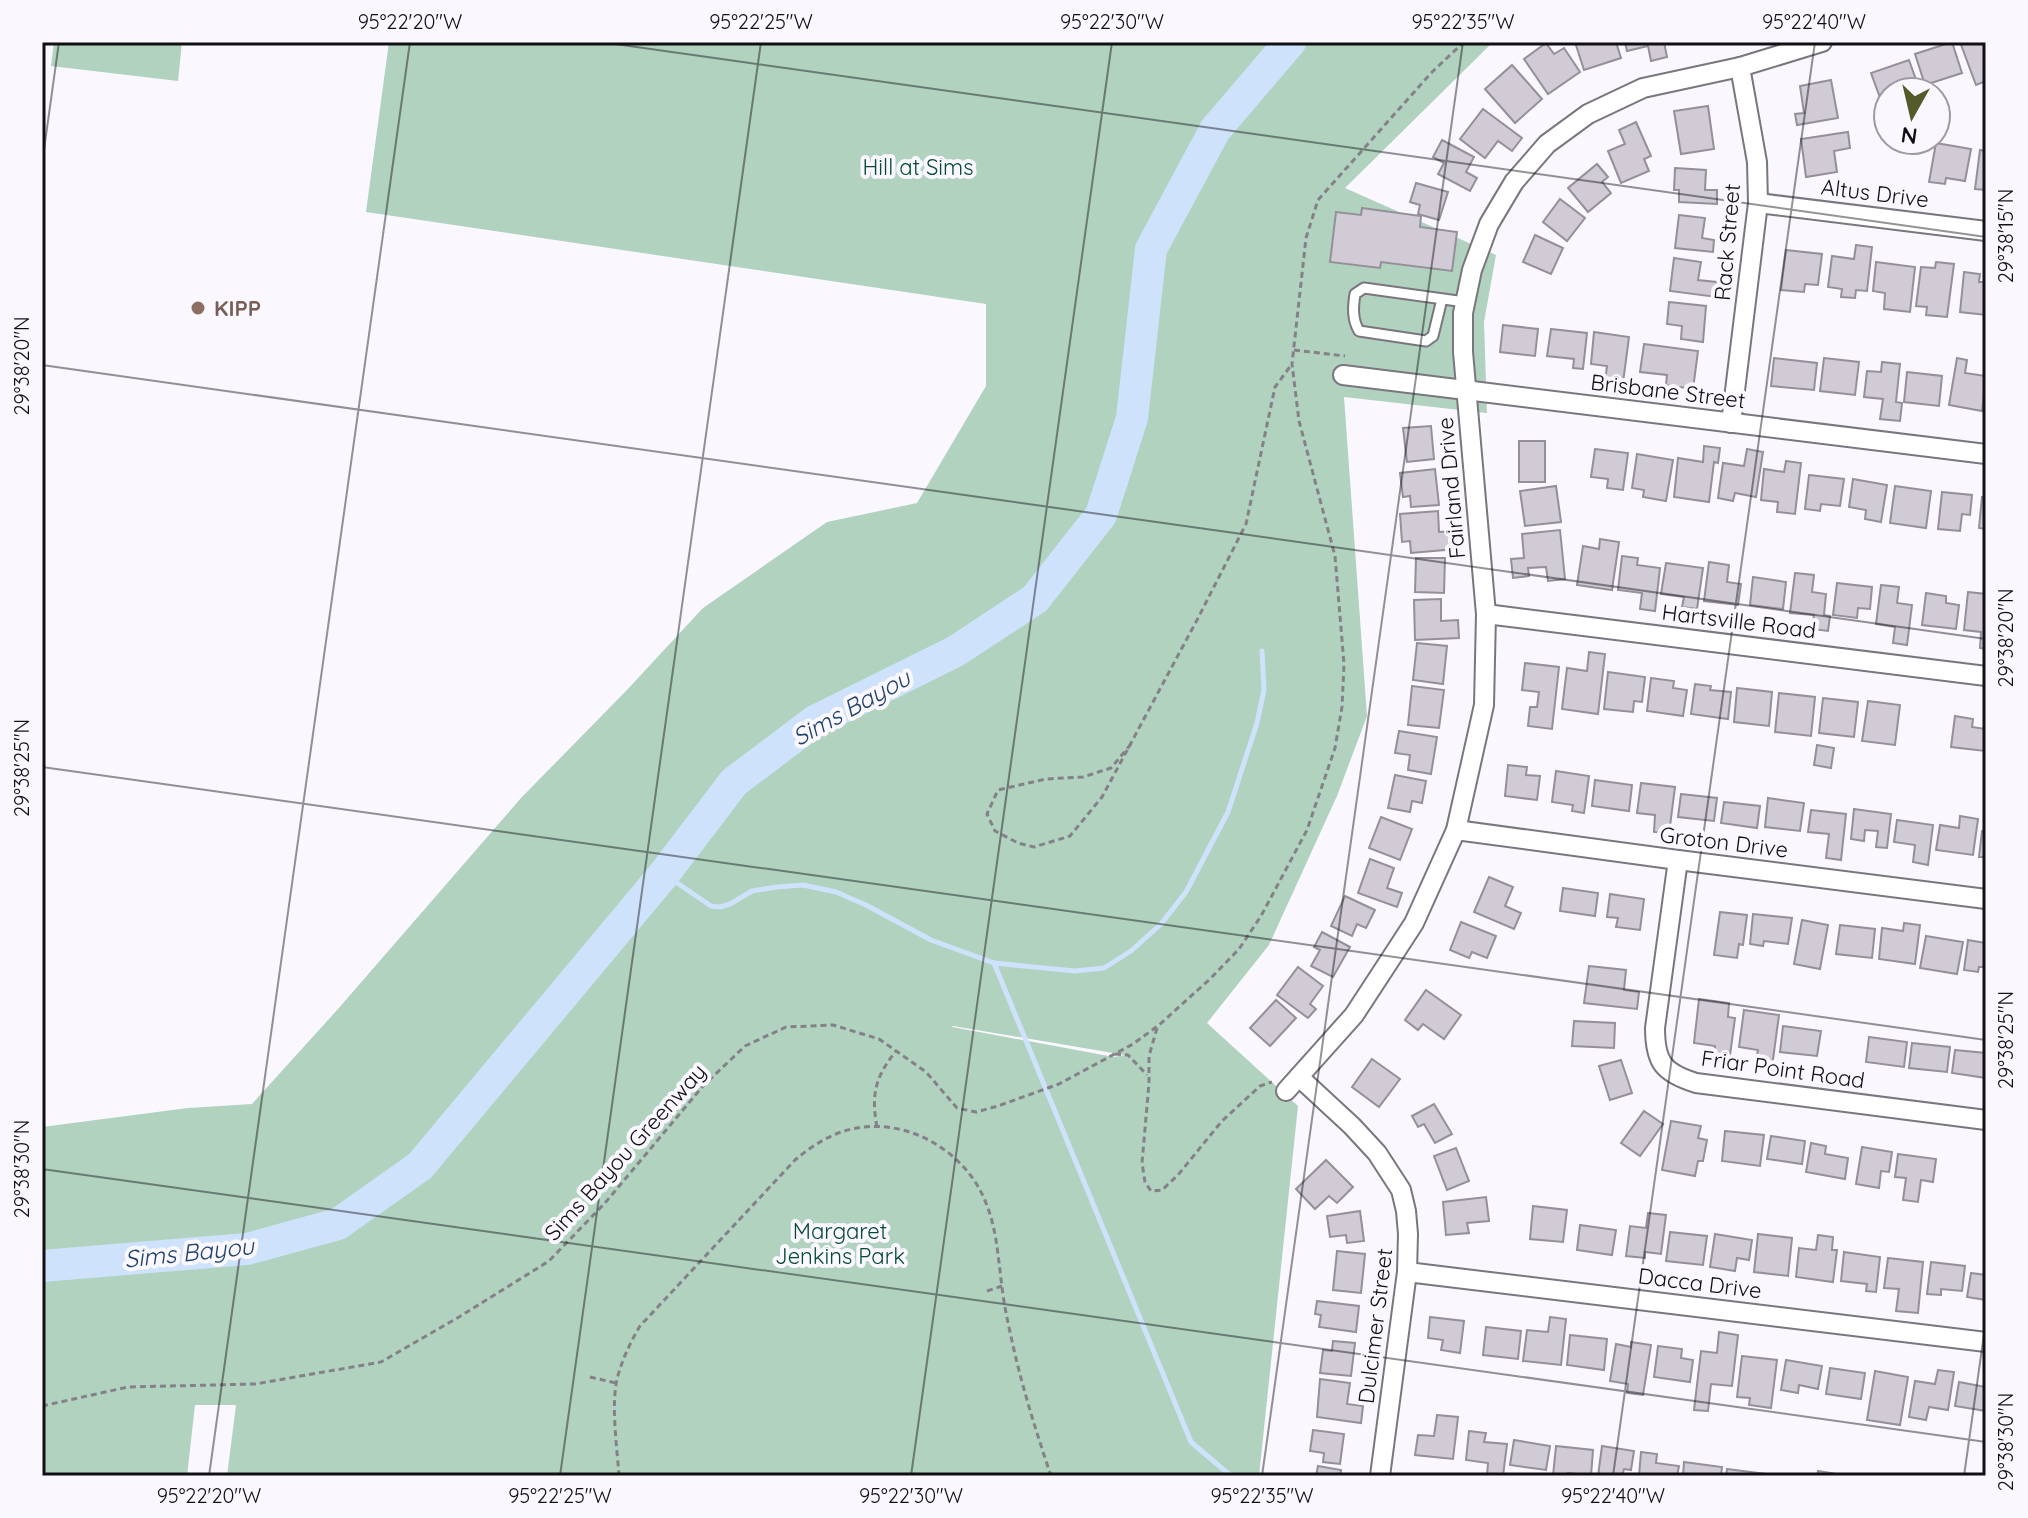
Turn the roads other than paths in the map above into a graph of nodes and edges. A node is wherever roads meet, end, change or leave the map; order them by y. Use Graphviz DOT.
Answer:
graph roads {
  1 [pos="1822,42"];
  2 [pos="1740,67"];
  3 [pos="1758,203"];
  4 [pos="1986,231"];
  5 [pos="1442,299"];
  6 [pos="1465,302"];
  7 [pos="1343,375"];
  8 [pos="1467,390"];
  9 [pos="1731,423"];
  10 [pos="1986,454"];
  11 [pos="1486,614"];
  12 [pos="1986,676"];
  13 [pos="1456,830"];
  14 [pos="1678,860"];
  15 [pos="1986,899"];
  16 [pos="1299,1077"];
  17 [pos="1281,1086"];
  18 [pos="1986,1120"];
  19 [pos="1407,1272"];
  20 [pos="1986,1342"];
  21 [pos="1380,1476"];
  1 -- 2 [label="street, Fairland Drive"];
  2 -- 3 [label="street, Rack Street"];
  2 -- 6 [label="street, Fairland Drive"];
  3 -- 4 [label="street, Altus Drive"];
  3 -- 9 [label="street, Rack Street"];
  5 -- 5 [label="lane"];
  5 -- 6 [label="lane"];
  6 -- 8 [label="street, Fairland Drive"];
  7 -- 8 [label="street, Brisbane Street"];
  8 -- 9 [label="street, Brisbane Street"];
  8 -- 11 [label="street, Fairland Drive"];
  9 -- 10 [label="street, Brisbane Street"];
  11 -- 12 [label="street, Hartsville Road"];
  11 -- 13 [label="street, Fairland Drive"];
  13 -- 14 [label="street, Groton Drive"];
  13 -- 16 [label="street, Fairland Drive"];
  14 -- 15 [label="street, Groton Drive"];
  14 -- 18 [label="street, Friar Point Road"];
  16 -- 17 [label="street, Fairland Drive"];
  16 -- 19 [label="street, Dulcimer Street"];
  19 -- 20 [label="street, Dacca Drive"];
  19 -- 21 [label="street, Dulcimer Street"];
}
